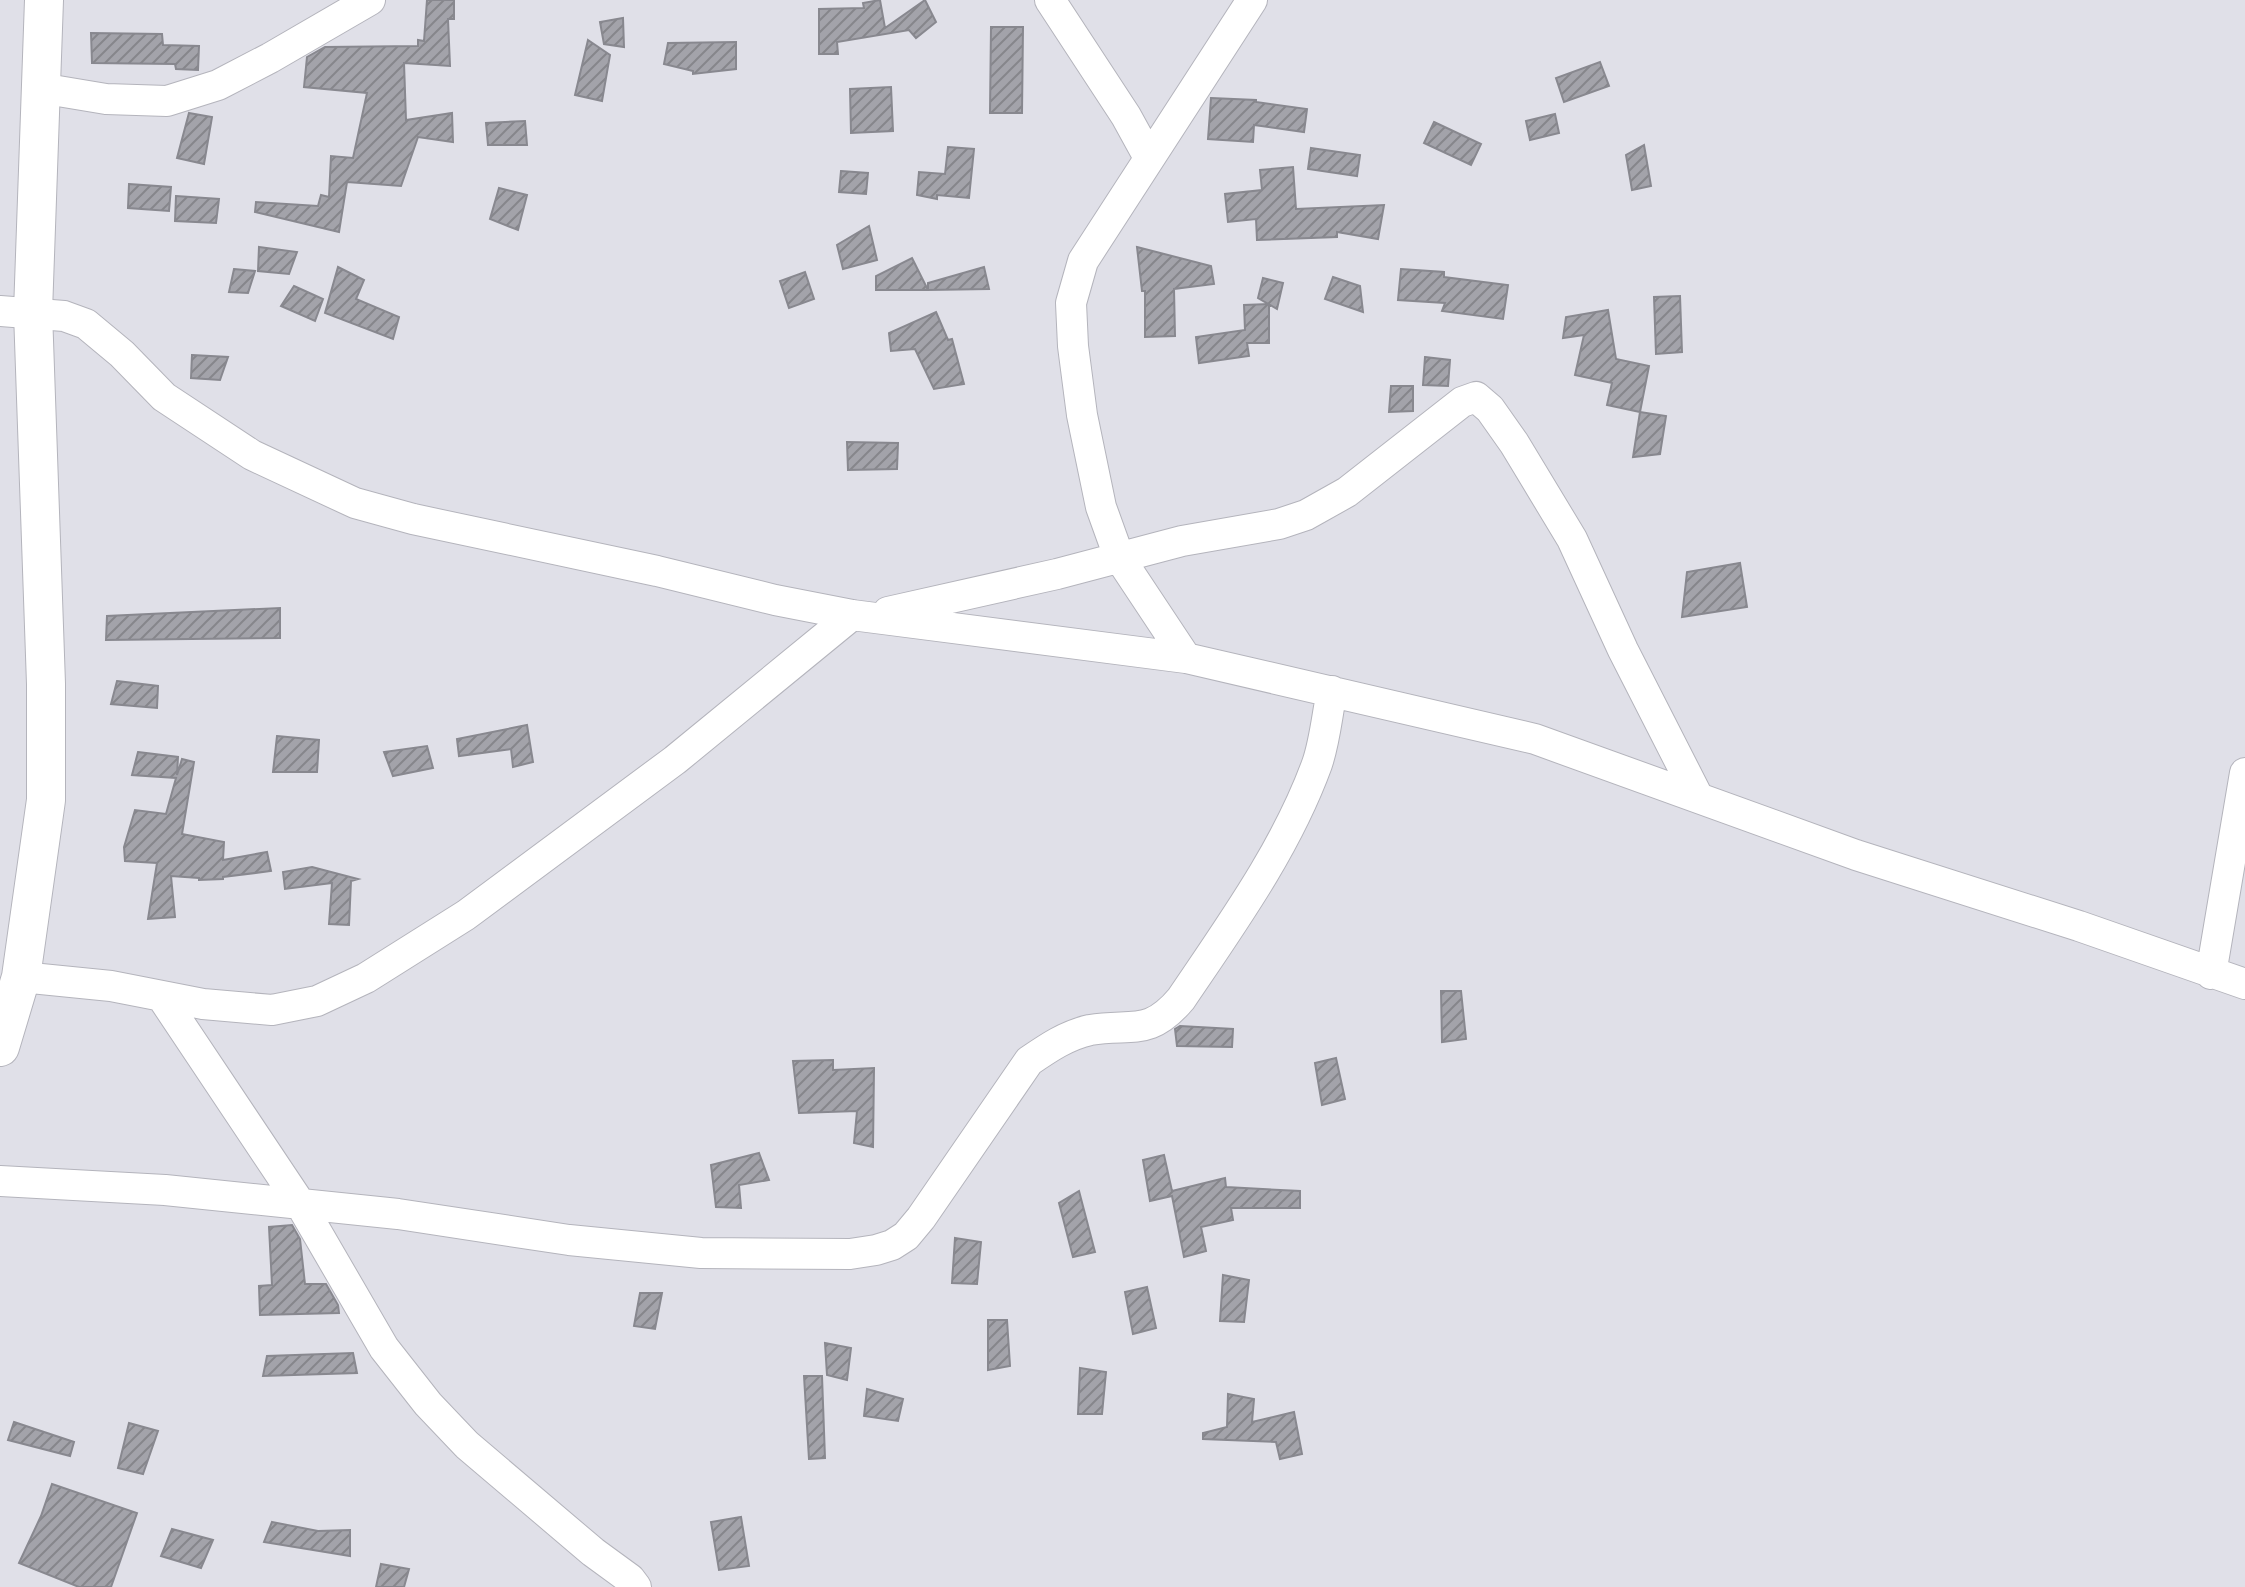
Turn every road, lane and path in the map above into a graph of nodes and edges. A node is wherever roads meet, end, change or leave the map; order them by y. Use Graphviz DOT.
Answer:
graph roads {
  1 [pos="44,0"];
  2 [pos="370,0"];
  3 [pos="1050,0"];
  4 [pos="1252,0"];
  5 [pos="40,88"];
  6 [pos="1148,156"];
  7 [pos="16,311"];
  8 [pos="1119,557"];
  9 [pos="862,616"];
  10 [pos="1186,658"];
  11 [pos="1332,691"];
  12 [pos="2245,773"];
  13 [pos="1698,797"];
  14 [pos="2211,974"];
  15 [pos="21,977"];
  16 [pos="2245,984"];
  17 [pos="162,997"];
  18 [pos="0,1047"];
  19 [pos="0,1181"];
  20 [pos="301,1205"];
  21 [pos="636,1587"];
  1 -- 5 [label="main road"];
  2 -- 5 [label="street"];
  3 -- 6 [label="street"];
  4 -- 6 [label="street"];
  5 -- 7 [label="main road"];
  6 -- 8 [label="street"];
  7 -- 9 [label="street"];
  7 -- 15 [label="main road"];
  8 -- 9 [label="street"];
  8 -- 10 [label="street"];
  8 -- 13 [label="street"];
  9 -- 10 [label="street"];
  9 -- 17 [label="street"];
  10 -- 11 [label="street"];
  11 -- 13 [label="street"];
  11 -- 20 [label="street"];
  12 -- 14 [label="street"];
  13 -- 14 [label="street"];
  14 -- 16 [label="street"];
  15 -- 17 [label="street"];
  15 -- 18 [label="main road"];
  17 -- 20 [label="street"];
  19 -- 20 [label="street"];
  20 -- 21 [label="street"];
}
